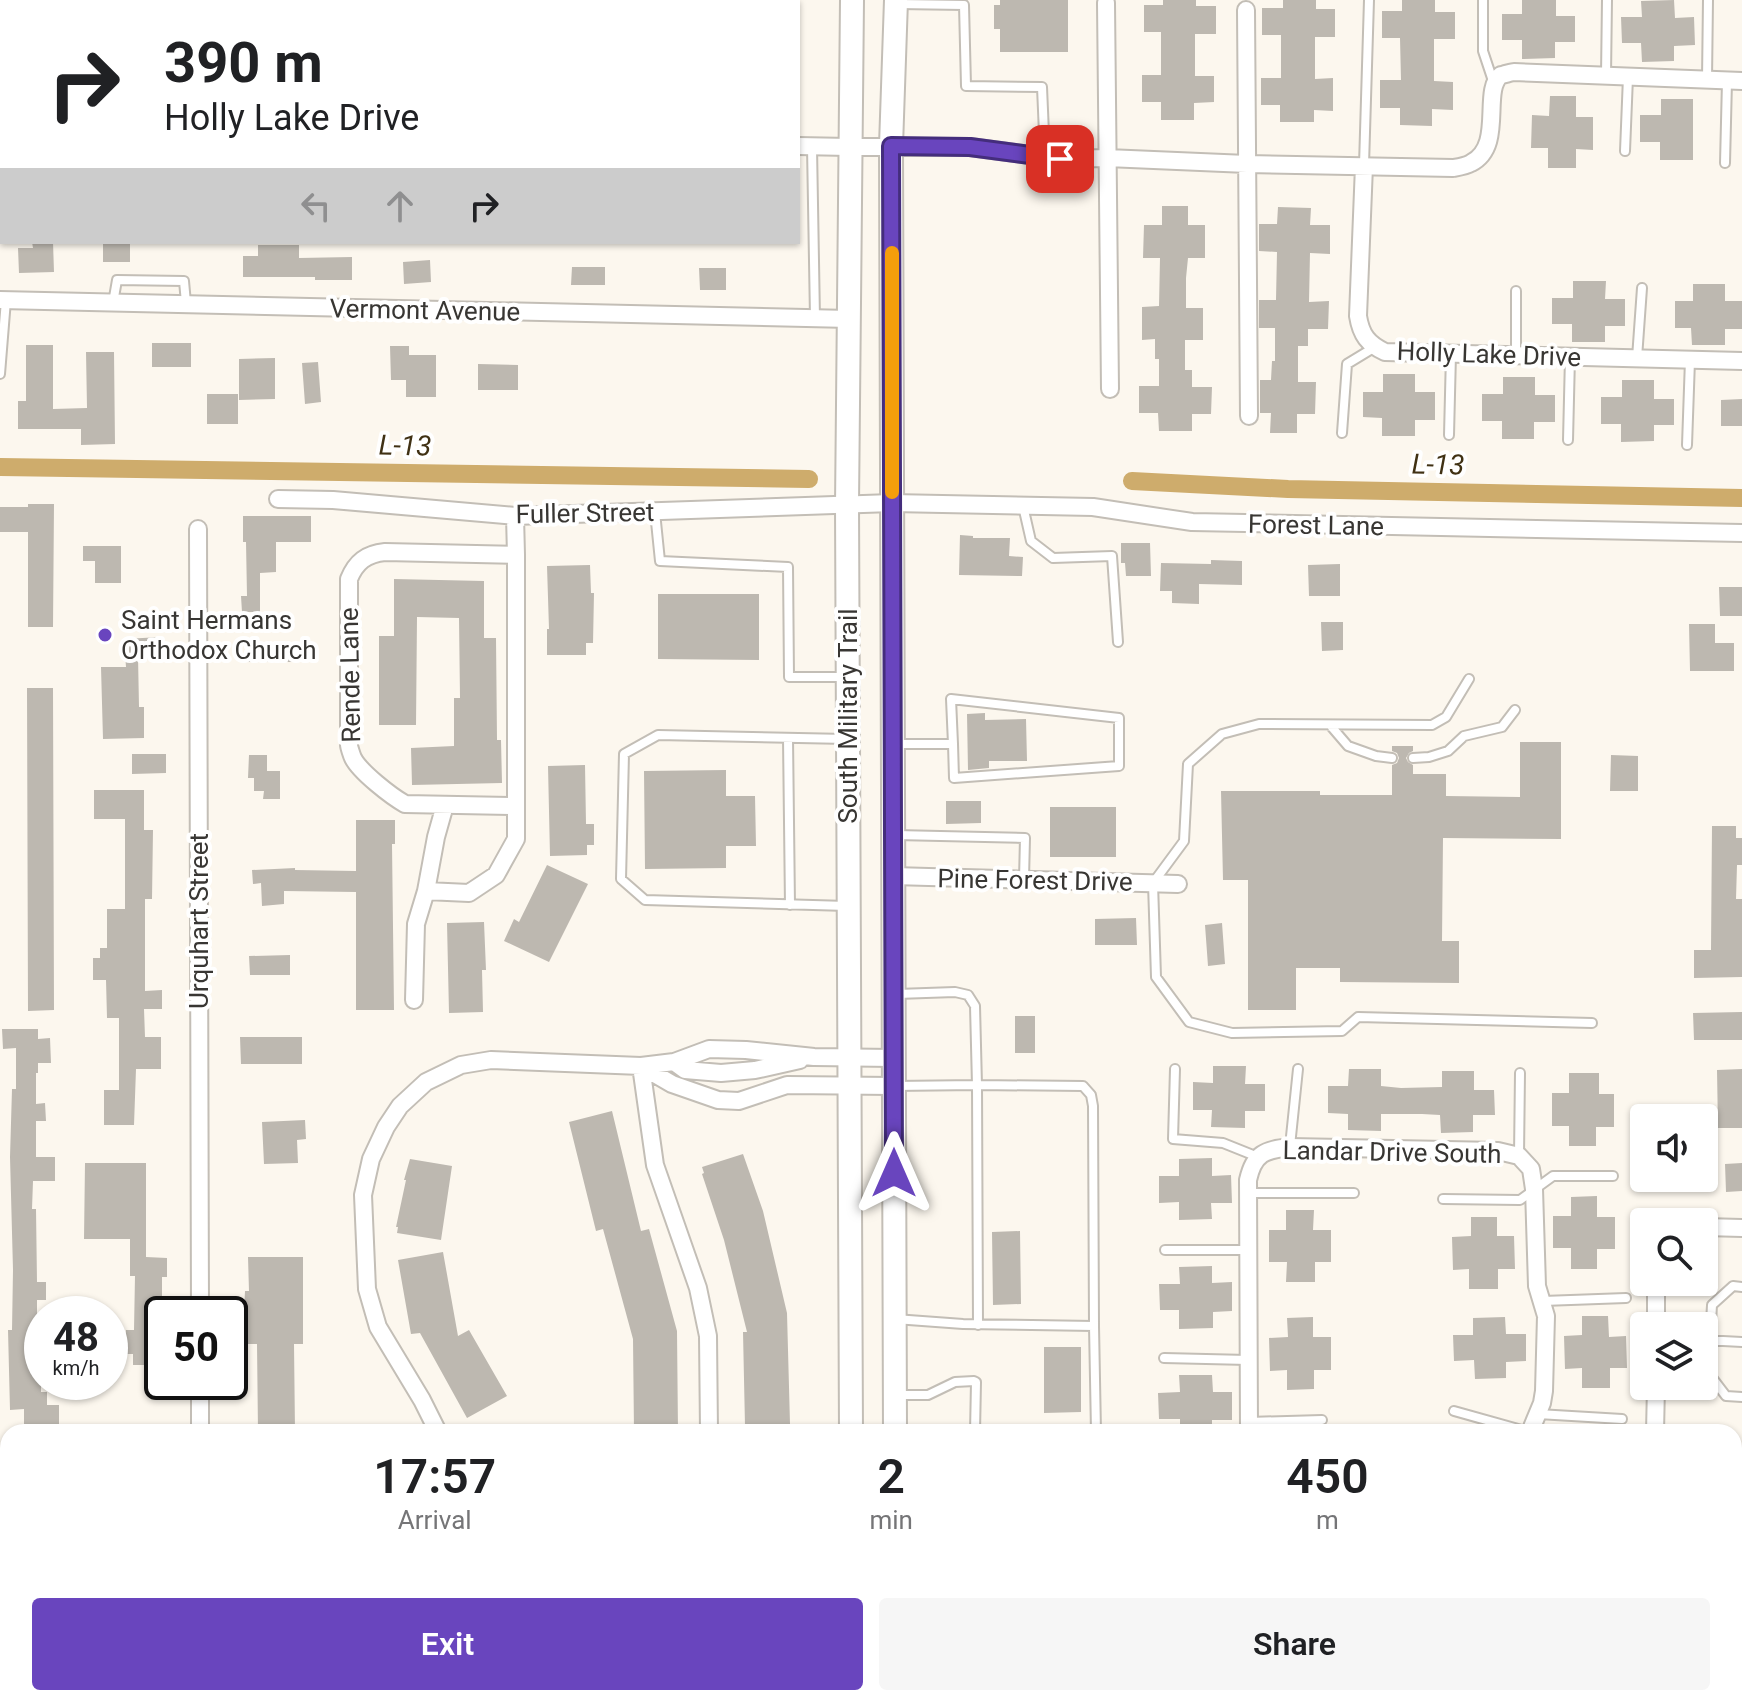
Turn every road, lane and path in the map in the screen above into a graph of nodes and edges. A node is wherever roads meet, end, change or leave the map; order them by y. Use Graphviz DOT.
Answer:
graph roads {
  1 [pos="852,0"];
  2 [pos="1369,0"];
  3 [pos="1483,0"];
  4 [pos="1607,0"];
  5 [pos="1708,0"];
  6 [pos="896,2"];
  7 [pos="1106,3"];
  8 [pos="1246,10"];
  9 [pos="1606,76"];
  10 [pos="1628,76"];
  11 [pos="1707,79"];
  12 [pos="1734,80"];
  13 [pos="1494,85"];
  14 [pos="805,146"];
  15 [pos="891,146"];
  16 [pos="849,147"];
  17 [pos="1625,151"];
  18 [pos="1045,158"];
  19 [pos="1107,158"];
  20 [pos="1725,163"];
  21 [pos="1247,164"];
  22 [pos="1364,166"];
  23 [pos="1642,288"];
  24 [pos="1516,291"];
  25 [pos="3,300"];
  26 [pos="113,303"];
  27 [pos="186,304"];
  28 [pos="815,318"];
  29 [pos="850,319"];
  30 [pos="1375,347"];
  31 [pos="1451,354"];
  32 [pos="1516,356"];
  33 [pos="1570,357"];
  34 [pos="1637,358"];
  35 [pos="1690,360"];
  36 [pos="1742,361"];
  37 [pos="0,374"];
  38 [pos="1110,389"];
  39 [pos="1249,416"];
  40 [pos="1342,433"];
  41 [pos="1449,435"];
  42 [pos="1568,440"];
  43 [pos="1687,445"];
  44 [pos="278,499"];
  45 [pos="892,503"];
  46 [pos="847,505"];
  47 [pos="1023,505"];
  48 [pos="655,511"];
  49 [pos="515,516"];
  50 [pos="198,529"];
  51 [pos="1742,533"];
  52 [pos="516,555"];
  53 [pos="1118,642"];
  54 [pos="848,677"];
  55 [pos="1469,679"];
  56 [pos="1515,710"];
  57 [pos="1330,725"];
  58 [pos="788,738"];
  59 [pos="848,739"];
  60 [pos="893,744"];
  61 [pos="953,744"];
  62 [pos="1392,758"];
  63 [pos="1413,758"];
  64 [pos="445,805"];
  65 [pos="516,806"];
  66 [pos="893,835"];
  67 [pos="893,876"];
  68 [pos="1024,880"];
  69 [pos="1153,883"];
  70 [pos="1178,884"];
  71 [pos="426,891"];
  72 [pos="790,905"];
  73 [pos="849,906"];
  74 [pos="893,994"];
  75 [pos="414,1000"];
  76 [pos="1592,1023"];
  77 [pos="814,1057"];
  78 [pos="850,1057"];
  79 [pos="893,1058"];
  80 [pos="674,1062"];
  81 [pos="641,1066"];
  82 [pos="1175,1069"];
  83 [pos="1298,1069"];
  84 [pos="702,1071"];
  85 [pos="1520,1073"];
  86 [pos="850,1085"];
  87 [pos="977,1085"];
  88 [pos="893,1086"];
  89 [pos="692,1091"];
  90 [pos="1290,1147"];
  91 [pos="1519,1156"];
  92 [pos="1258,1157"];
  93 [pos="1613,1176"];
  94 [pos="1534,1189"];
  95 [pos="1248,1193"];
  96 [pos="1354,1193"];
  97 [pos="1443,1199"];
  98 [pos="1718,1227"];
  99 [pos="1742,1228"];
  100 [pos="1165,1250"];
  101 [pos="1249,1250"];
  102 [pos="1742,1287"];
  103 [pos="200,1296"];
  104 [pos="1626,1298"];
  105 [pos="1543,1301"];
  106 [pos="1711,1312"];
  107 [pos="895,1319"];
  108 [pos="978,1325"];
  109 [pos="1094,1326"];
  110 [pos="1718,1341"];
  111 [pos="1742,1342"];
  112 [pos="1164,1358"];
  113 [pos="1249,1360"];
  114 [pos="1718,1386"];
  115 [pos="895,1395"];
  116 [pos="1742,1397"];
  117 [pos="200,1400"];
  118 [pos="1656,1400"];
  119 [pos="1454,1411"];
  120 [pos="1537,1414"];
  121 [pos="1622,1419"];
  122 [pos="1322,1420"];
  123 [pos="200,1424"];
  124 [pos="434,1424"];
  125 [pos="709,1424"];
  126 [pos="851,1424"];
  127 [pos="895,1424"];
  128 [pos="975,1424"];
  129 [pos="1096,1424"];
  130 [pos="1249,1424"];
  131 [pos="1280,1424"];
  132 [pos="1501,1424"];
  133 [pos="1533,1424"];
  134 [pos="1655,1424"];
  1 -- 16 [label="main road, South Military Trail"];
  2 -- 22 [label="lane"];
  3 -- 13 [label="lane"];
  4 -- 9 [label="lane"];
  5 -- 11 [label="lane"];
  6 -- 15 [label="main road, South Military Trail"];
  6 -- 18 [label="lane"];
  7 -- 19 [label="street"];
  8 -- 21 [label="street"];
  9 -- 10 [label="street"];
  9 -- 13 [label="street"];
  10 -- 11 [label="street"];
  10 -- 17 [label="lane"];
  11 -- 12 [label="street"];
  12 -- 20 [label="lane"];
  13 -- 22 [label="street"];
  14 -- 16 [label="street"];
  14 -- 28 [label="lane"];
  15 -- 16 [label="street"];
  15 -- 18 [label="street"];
  15 -- 45 [label="main road, South Military Trail"];
  16 -- 29 [label="main road, South Military Trail"];
  18 -- 19 [label="street"];
  19 -- 21 [label="street"];
  19 -- 38 [label="street"];
  21 -- 22 [label="street"];
  21 -- 39 [label="street"];
  22 -- 30 [label="street, Holly Lake Drive"];
  23 -- 34 [label="lane"];
  24 -- 32 [label="lane"];
  25 -- 26 [label="street, Vermont Avenue"];
  25 -- 37 [label="lane"];
  26 -- 27 [label="street, Vermont Avenue"];
  26 -- 27 [label="lane"];
  27 -- 28 [label="street, Vermont Avenue"];
  28 -- 29 [label="street, Vermont Avenue"];
  29 -- 46 [label="main road, South Military Trail"];
  30 -- 31 [label="street, Holly Lake Drive"];
  30 -- 40 [label="lane"];
  31 -- 32 [label="street, Holly Lake Drive"];
  31 -- 41 [label="lane"];
  32 -- 33 [label="street, Holly Lake Drive"];
  33 -- 34 [label="street, Holly Lake Drive"];
  33 -- 42 [label="lane"];
  34 -- 35 [label="street, Holly Lake Drive"];
  35 -- 36 [label="street, Holly Lake Drive"];
  35 -- 43 [label="lane"];
  44 -- 49 [label="street, Fuller Street"];
  45 -- 46 [label="street, Fuller Street"];
  45 -- 47 [label="street, Forest Lane"];
  45 -- 60 [label="main road, South Military Trail"];
  46 -- 48 [label="street, Fuller Street"];
  46 -- 54 [label="main road, South Military Trail"];
  47 -- 51 [label="street, Forest Lane"];
  47 -- 53 [label="lane"];
  48 -- 49 [label="street, Fuller Street"];
  48 -- 54 [label="lane"];
  49 -- 52 [label="street"];
  50 -- 103 [label="street, Urquhart Street"];
  52 -- 64 [label="street, Rende Lane"];
  52 -- 65 [label="street"];
  54 -- 59 [label="main road, South Military Trail"];
  55 -- 57 [label="lane"];
  56 -- 63 [label="lane"];
  57 -- 62 [label="lane"];
  57 -- 69 [label="lane"];
  58 -- 59 [label="lane"];
  58 -- 72 [label="lane"];
  58 -- 72 [label="lane"];
  59 -- 73 [label="main road, South Military Trail"];
  60 -- 61 [label="lane"];
  60 -- 66 [label="main road, South Military Trail"];
  61 -- 61 [label="lane"];
  64 -- 65 [label="street, Rende Lane"];
  64 -- 71 [label="street"];
  65 -- 71 [label="street"];
  66 -- 67 [label="main road, South Military Trail"];
  66 -- 68 [label="lane"];
  67 -- 68 [label="street, Pine Forest Drive"];
  67 -- 74 [label="main road, South Military Trail"];
  68 -- 69 [label="street, Pine Forest Drive"];
  69 -- 70 [label="street, Pine Forest Drive"];
  69 -- 76 [label="lane"];
  71 -- 75 [label="street"];
  72 -- 73 [label="lane"];
  73 -- 78 [label="main road, South Military Trail"];
  74 -- 79 [label="main road, South Military Trail"];
  74 -- 87 [label="lane"];
  77 -- 78 [label="street"];
  77 -- 80 [label="street"];
  77 -- 84 [label="street"];
  78 -- 79 [label="street"];
  78 -- 86 [label="main road, South Military Trail"];
  79 -- 88 [label="main road, South Military Trail"];
  80 -- 81 [label="street"];
  80 -- 84 [label="street"];
  81 -- 89 [label="street"];
  81 -- 124 [label="street"];
  81 -- 125 [label="street"];
  82 -- 92 [label="lane"];
  83 -- 90 [label="lane"];
  84 -- 89 [label="street"];
  85 -- 91 [label="lane"];
  86 -- 88 [label="street"];
  86 -- 89 [label="street"];
  86 -- 126 [label="main road, South Military Trail"];
  87 -- 88 [label="lane"];
  87 -- 108 [label="lane"];
  87 -- 109 [label="lane"];
  88 -- 107 [label="main road, South Military Trail"];
  90 -- 91 [label="street, Landar Drive South"];
  90 -- 92 [label="street, Landar Drive South"];
  91 -- 94 [label="street, Landar Drive South"];
  92 -- 95 [label="street, Landar Drive South"];
  93 -- 94 [label="lane"];
  94 -- 97 [label="lane"];
  94 -- 105 [label="street, Landar Drive South"];
  95 -- 96 [label="lane"];
  95 -- 101 [label="street, Landar Drive South"];
  98 -- 99 [label="street"];
  100 -- 101 [label="lane"];
  101 -- 113 [label="street, Landar Drive South"];
  102 -- 106 [label="lane"];
  104 -- 105 [label="lane"];
  105 -- 120 [label="street, Landar Drive South"];
  107 -- 108 [label="lane"];
  107 -- 115 [label="main road, South Military Trail"];
  108 -- 109 [label="lane"];
  109 -- 129 [label="lane"];
  110 -- 111 [label="lane"];
  112 -- 113 [label="lane"];
  113 -- 130 [label="street, Landar Drive South"];
  114 -- 116 [label="lane"];
  115 -- 127 [label="main road, South Military Trail"];
  115 -- 128 [label="lane"];
  117 -- 123 [label="street"];
  118 -- 134 [label="street"];
  119 -- 132 [label="lane"];
  120 -- 121 [label="lane"];
  120 -- 133 [label="street, Landar Drive South"];
  122 -- 131 [label="lane"];
}
